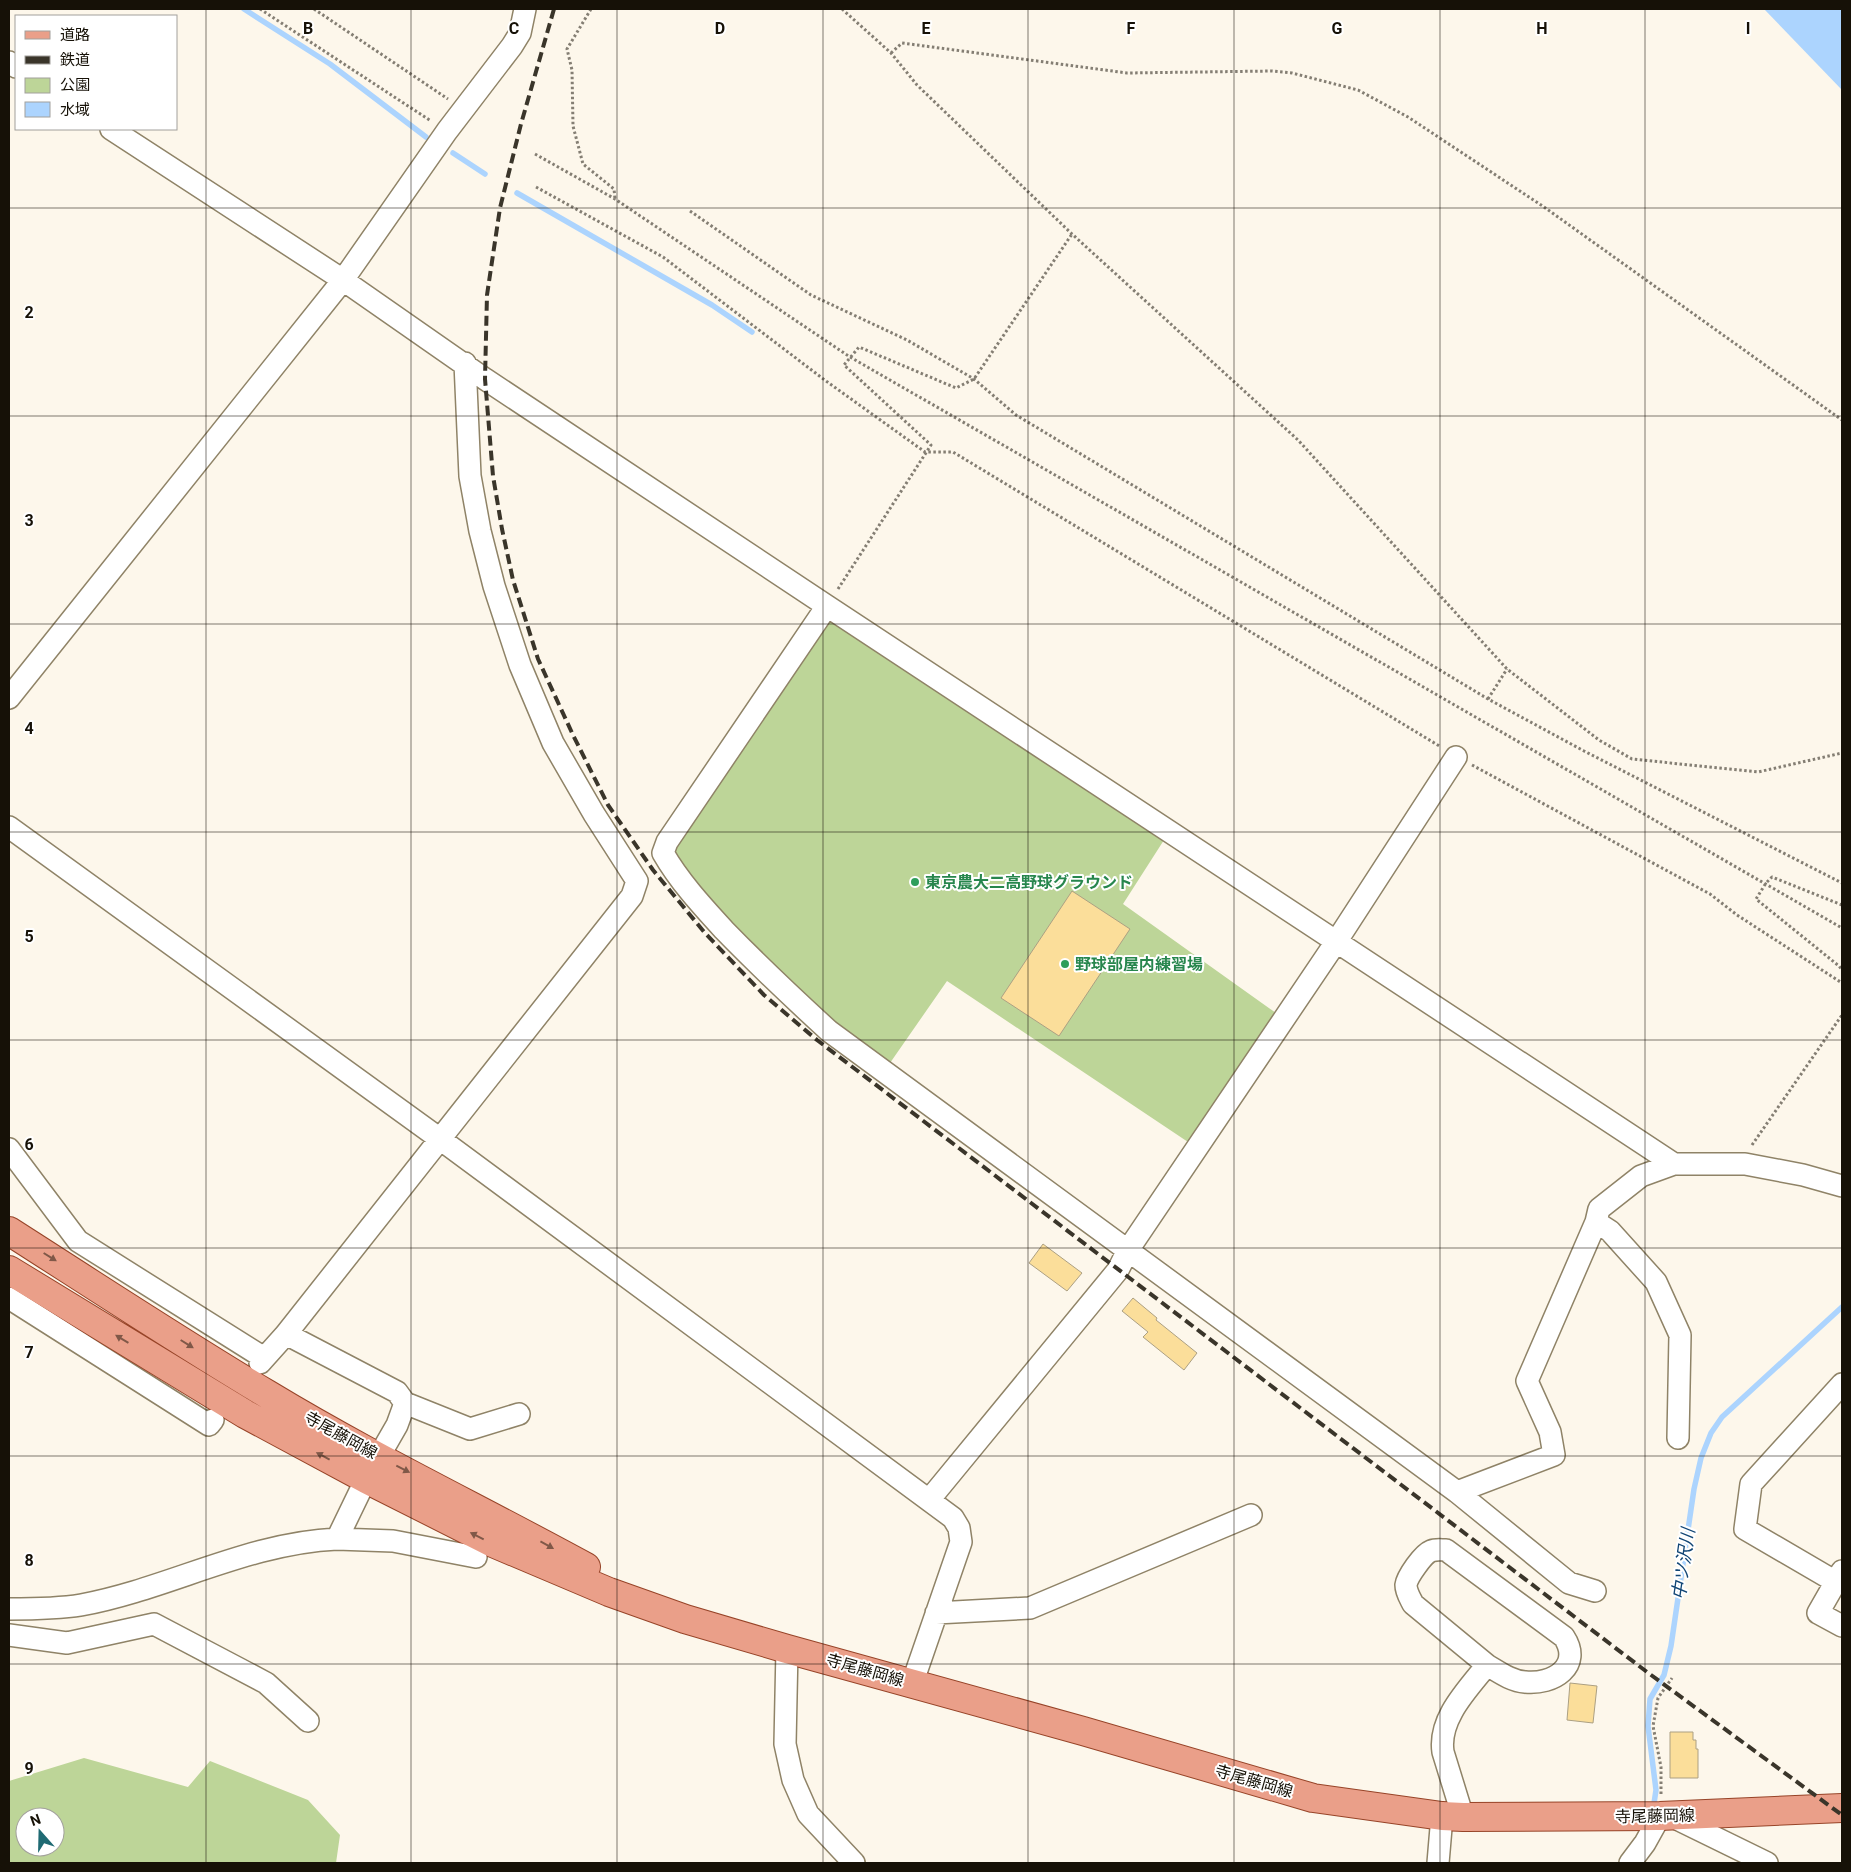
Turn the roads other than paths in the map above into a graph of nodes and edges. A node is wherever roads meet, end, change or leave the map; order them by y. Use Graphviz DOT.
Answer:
graph roads {
  1 [pos="526,9"];
  2 [pos="113,130"];
  3 [pos="343,280"];
  4 [pos="465,363"];
  5 [pos="827,606"];
  6 [pos="9,698"];
  7 [pos="1456,757"];
  8 [pos="9,827"];
  9 [pos="1336,942"];
  10 [pos="440,1139"];
  11 [pos="9,1148"];
  12 [pos="1674,1164"];
  13 [pos="1842,1186"];
  14 [pos="1596,1222"];
  15 [pos="9,1231"];
  16 [pos="1128,1250"];
  17 [pos="9,1270"];
  18 [pos="9,1298"];
  19 [pos="286,1334"];
  20 [pos="1842,1384"];
  21 [pos="404,1403"];
  22 [pos="520,1414"];
  23 [pos="213,1420"];
  24 [pos="1678,1438"];
  25 [pos="372,1468"];
  26 [pos="1458,1492"];
  27 [pos="929,1500"];
  28 [pos="1251,1515"];
  29 [pos="336,1539"];
  30 [pos="476,1557"];
  31 [pos="1839,1577"];
  32 [pos="1595,1591"];
  33 [pos="9,1609"];
  34 [pos="936,1613"];
  35 [pos="1842,1626"];
  36 [pos="9,1635"];
  37 [pos="787,1649"];
  38 [pos="1487,1665"];
  39 [pos="912,1684"];
  40 [pos="308,1721"];
  41 [pos="1842,1808"];
  42 [pos="1664,1810"];
  43 [pos="1453,1817"];
  44 [pos="854,1863"];
  45 [pos="1438,1863"];
  46 [pos="1630,1863"];
  47 [pos="1767,1863"];
  1 -- 3 [label="street"];
  2 -- 3 [label="street"];
  3 -- 4 [label="street"];
  3 -- 6 [label="street"];
  4 -- 5 [label="street"];
  4 -- 10 [label="street"];
  5 -- 9 [label="street"];
  5 -- 16 [label="street"];
  7 -- 9 [label="street"];
  8 -- 10 [label="street"];
  9 -- 12 [label="street"];
  9 -- 16 [label="street"];
  10 -- 19 [label="street"];
  10 -- 27 [label="street"];
  11 -- 19 [label="street"];
  12 -- 13 [label="street"];
  12 -- 14 [label="street"];
  14 -- 24 [label="street"];
  14 -- 26 [label="street"];
  15 -- 25 [label="main road, 寺尾藤岡線, one-way"];
  16 -- 26 [label="street"];
  16 -- 27 [label="street"];
  25 -- 17 [label="main road, 寺尾藤岡線, one-way"];
  18 -- 23 [label="street"];
  19 -- 21 [label="street"];
  20 -- 31 [label="street"];
  21 -- 22 [label="street"];
  21 -- 25 [label="street"];
  25 -- 29 [label="street"];
  25 -- 37 [label="main road, 寺尾藤岡線"];
  26 -- 32 [label="street"];
  27 -- 34 [label="street"];
  28 -- 34 [label="street"];
  29 -- 30 [label="street"];
  29 -- 33 [label="street"];
  31 -- 35 [label="street"];
  34 -- 39 [label="street"];
  36 -- 40 [label="street"];
  37 -- 39 [label="main road, 寺尾藤岡線"];
  37 -- 44 [label="street"];
  38 -- 38 [label="street"];
  38 -- 43 [label="street"];
  39 -- 43 [label="main road, 寺尾藤岡線"];
  41 -- 42 [label="main road, 寺尾藤岡線"];
  42 -- 43 [label="main road, 寺尾藤岡線"];
  42 -- 46 [label="street"];
  42 -- 47 [label="street"];
  43 -- 45 [label="street"];
}
